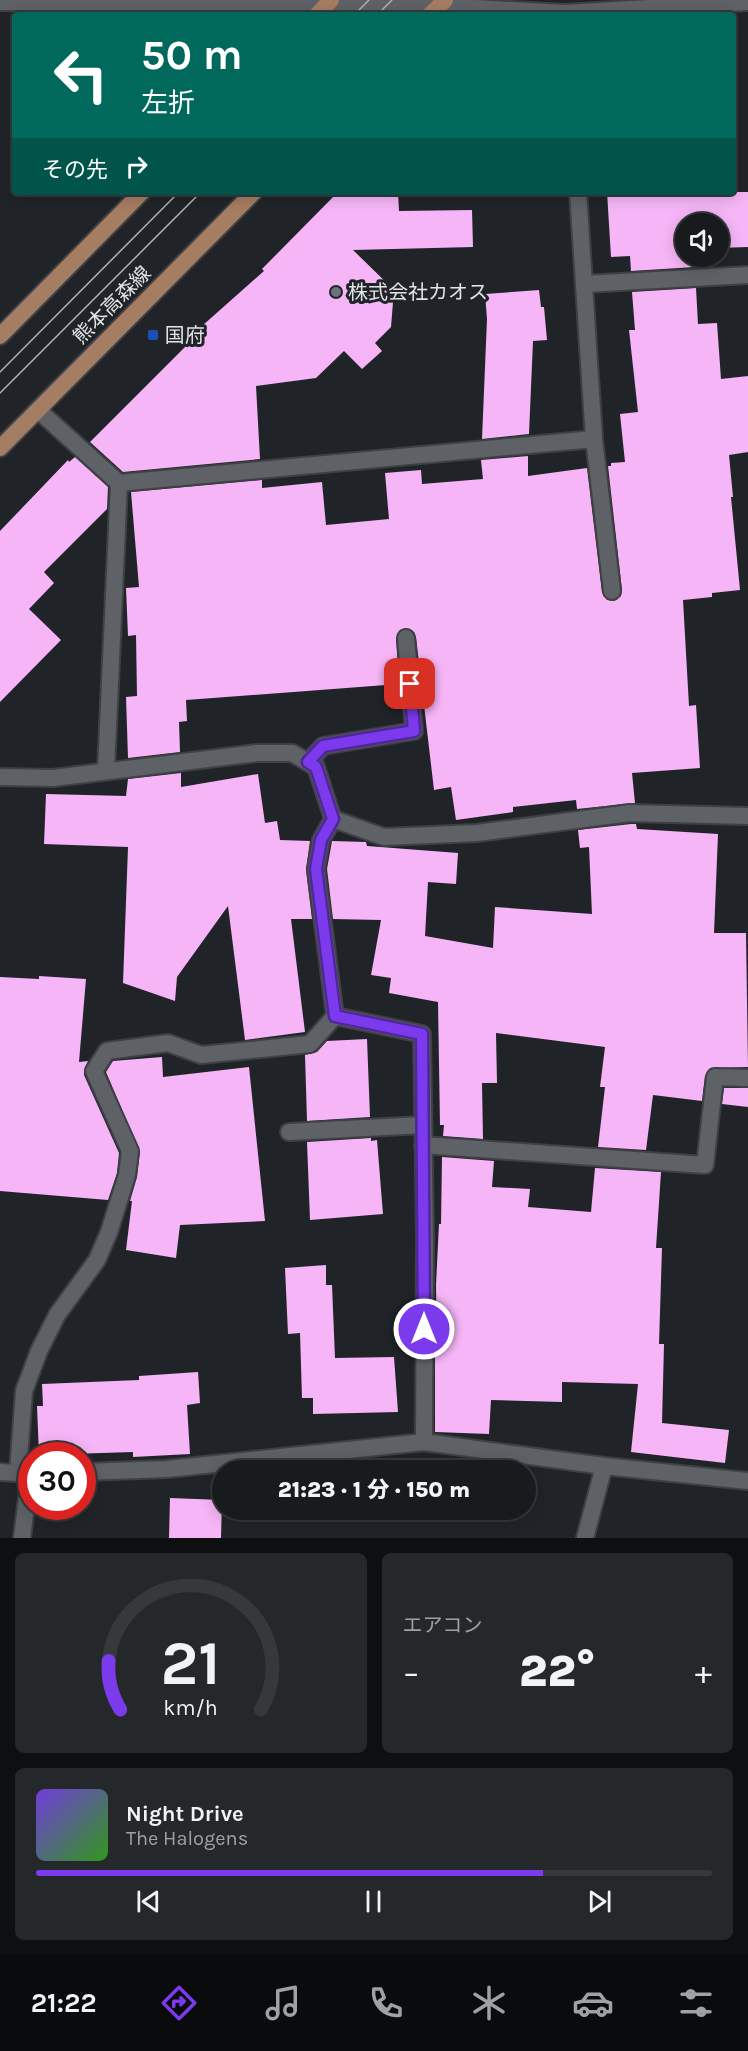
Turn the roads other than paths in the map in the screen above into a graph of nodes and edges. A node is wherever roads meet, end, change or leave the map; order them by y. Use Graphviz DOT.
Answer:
graph roads {
  1 [pos="0,2"];
  2 [pos="748,2"];
  3 [pos="438,5"];
  4 [pos="324,7"];
  5 [pos="537,12"];
  6 [pos="596,12"];
  7 [pos="139,195"];
  8 [pos="251,195"];
  9 [pos="578,195"];
  10 [pos="748,275"];
  11 [pos="585,284"];
  12 [pos="1,333"];
  13 [pos="38,410"];
  14 [pos="594,439"];
  15 [pos="0,448"];
  16 [pos="118,483"];
  17 [pos="612,591"];
  18 [pos="406,638"];
  19 [pos="308,762"];
  20 [pos="106,771"];
  21 [pos="0,777"];
  22 [pos="748,816"];
  23 [pos="333,819"];
  24 [pos="335,1016"];
  25 [pos="748,1078"];
  26 [pos="423,1125"];
  27 [pos="289,1132"];
  28 [pos="423,1144"];
  29 [pos="25,1442"];
  30 [pos="424,1442"];
  31 [pos="604,1466"];
  32 [pos="0,1472"];
  33 [pos="96,1472"];
  34 [pos="18,1473"];
  35 [pos="748,1481"];
  36 [pos="23,1520"];
  37 [pos="22,1538"];
  38 [pos="585,1538"];
  1 -- 4 [label="street"];
  2 -- 6 [label="street"];
  3 -- 4 [label="street"];
  3 -- 5 [label="street"];
  7 -- 12 [label="main road"];
  8 -- 13 [label="main road, 熊本高森線"];
  9 -- 11 [label="street"];
  10 -- 11 [label="street"];
  11 -- 14 [label="street"];
  13 -- 15 [label="main road, 熊本高森線"];
  13 -- 16 [label="street"];
  14 -- 16 [label="street"];
  14 -- 17 [label="street"];
  16 -- 20 [label="street"];
  18 -- 19 [label="street"];
  19 -- 20 [label="street"];
  19 -- 23 [label="street"];
  20 -- 21 [label="street"];
  22 -- 23 [label="street"];
  23 -- 24 [label="street"];
  24 -- 26 [label="street"];
  24 -- 29 [label="street"];
  25 -- 28 [label="street"];
  26 -- 27 [label="street"];
  26 -- 28 [label="street"];
  28 -- 30 [label="street"];
  30 -- 31 [label="street"];
  30 -- 33 [label="street"];
  31 -- 35 [label="street"];
  31 -- 38 [label="street"];
  32 -- 34 [label="street"];
  36 -- 37 [label="street"];
}
